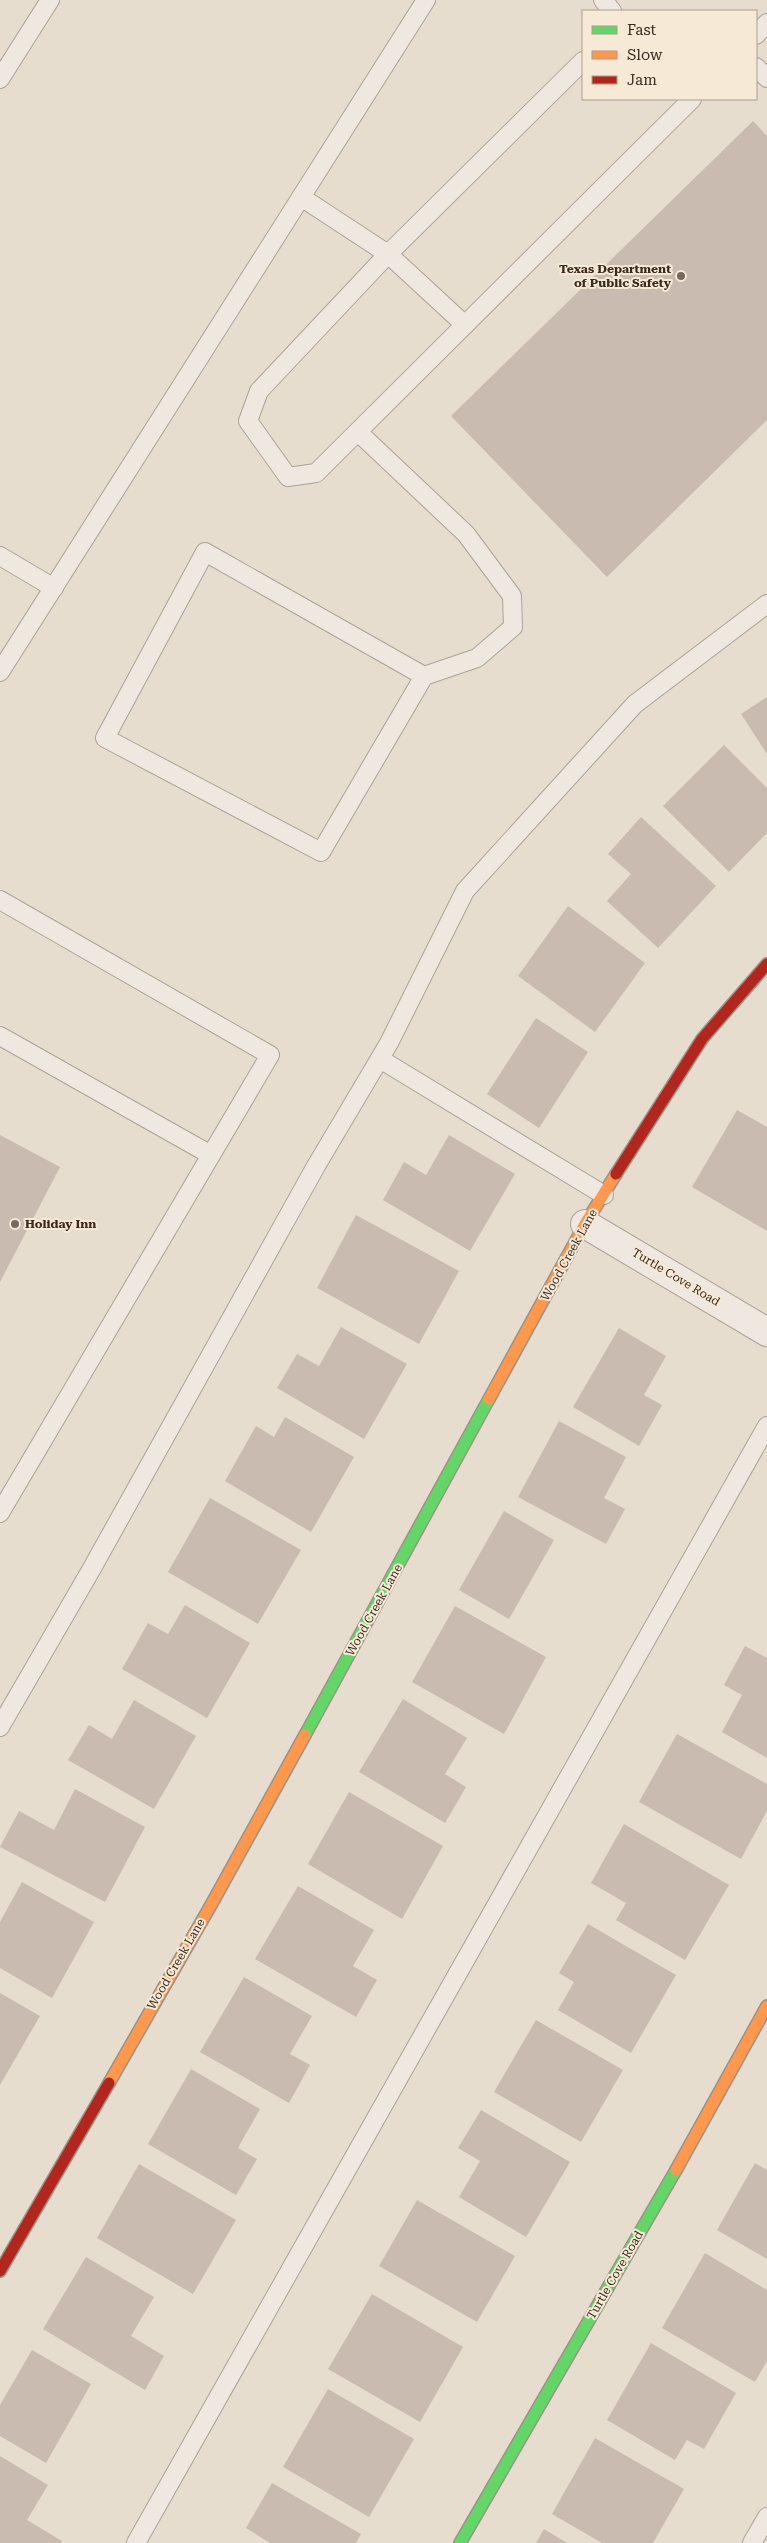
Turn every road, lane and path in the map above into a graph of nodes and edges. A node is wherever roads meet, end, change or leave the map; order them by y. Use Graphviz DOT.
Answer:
graph roads {
  1 [pos="50,0"];
  2 [pos="426,0"];
  3 [pos="603,0"];
  4 [pos="611,10"];
  5 [pos="767,23"];
  6 [pos="757,33"];
  7 [pos="582,62"];
  8 [pos="757,68"];
  9 [pos="767,78"];
  10 [pos="0,79"];
  11 [pos="691,100"];
  12 [pos="301,197"];
  13 [pos="388,254"];
  14 [pos="465,325"];
  15 [pos="358,432"];
  16 [pos="0,556"];
  17 [pos="54,588"];
  18 [pos="767,604"];
  19 [pos="0,672"];
  20 [pos="424,676"];
  21 [pos="0,900"];
  22 [pos="767,964"];
  23 [pos="0,1036"];
  24 [pos="380,1059"];
  25 [pos="211,1155"];
  26 [pos="604,1194"];
  27 [pos="585,1224"];
  28 [pos="767,1332"];
  29 [pos="767,1426"];
  30 [pos="0,1514"];
  31 [pos="0,1727"];
  32 [pos="767,2006"];
  33 [pos="0,2271"];
  34 [pos="767,2516"];
  35 [pos="136,2543"];
  36 [pos="460,2543"];
  37 [pos="752,2543"];
  1 -- 10 [label="lane"];
  2 -- 12 [label="lane"];
  3 -- 4 [label="lane"];
  5 -- 6 [label="lane"];
  7 -- 13 [label="lane"];
  8 -- 9 [label="lane"];
  11 -- 14 [label="lane"];
  12 -- 13 [label="lane"];
  12 -- 17 [label="lane"];
  13 -- 14 [label="lane"];
  13 -- 15 [label="lane"];
  14 -- 15 [label="lane"];
  15 -- 20 [label="lane"];
  16 -- 17 [label="lane"];
  17 -- 19 [label="lane"];
  18 -- 24 [label="lane"];
  20 -- 20 [label="lane"];
  21 -- 25 [label="lane"];
  22 -- 26 [label="street, Wood Creek Lane"];
  23 -- 25 [label="lane"];
  24 -- 26 [label="lane"];
  24 -- 31 [label="lane"];
  25 -- 30 [label="lane"];
  26 -- 27 [label="street, Wood Creek Lane"];
  27 -- 28 [label="street, Turtle Cove Road"];
  27 -- 33 [label="street, Wood Creek Lane"];
  29 -- 35 [label="lane"];
  32 -- 36 [label="street, Turtle Cove Road"];
  34 -- 37 [label="lane"];
}
